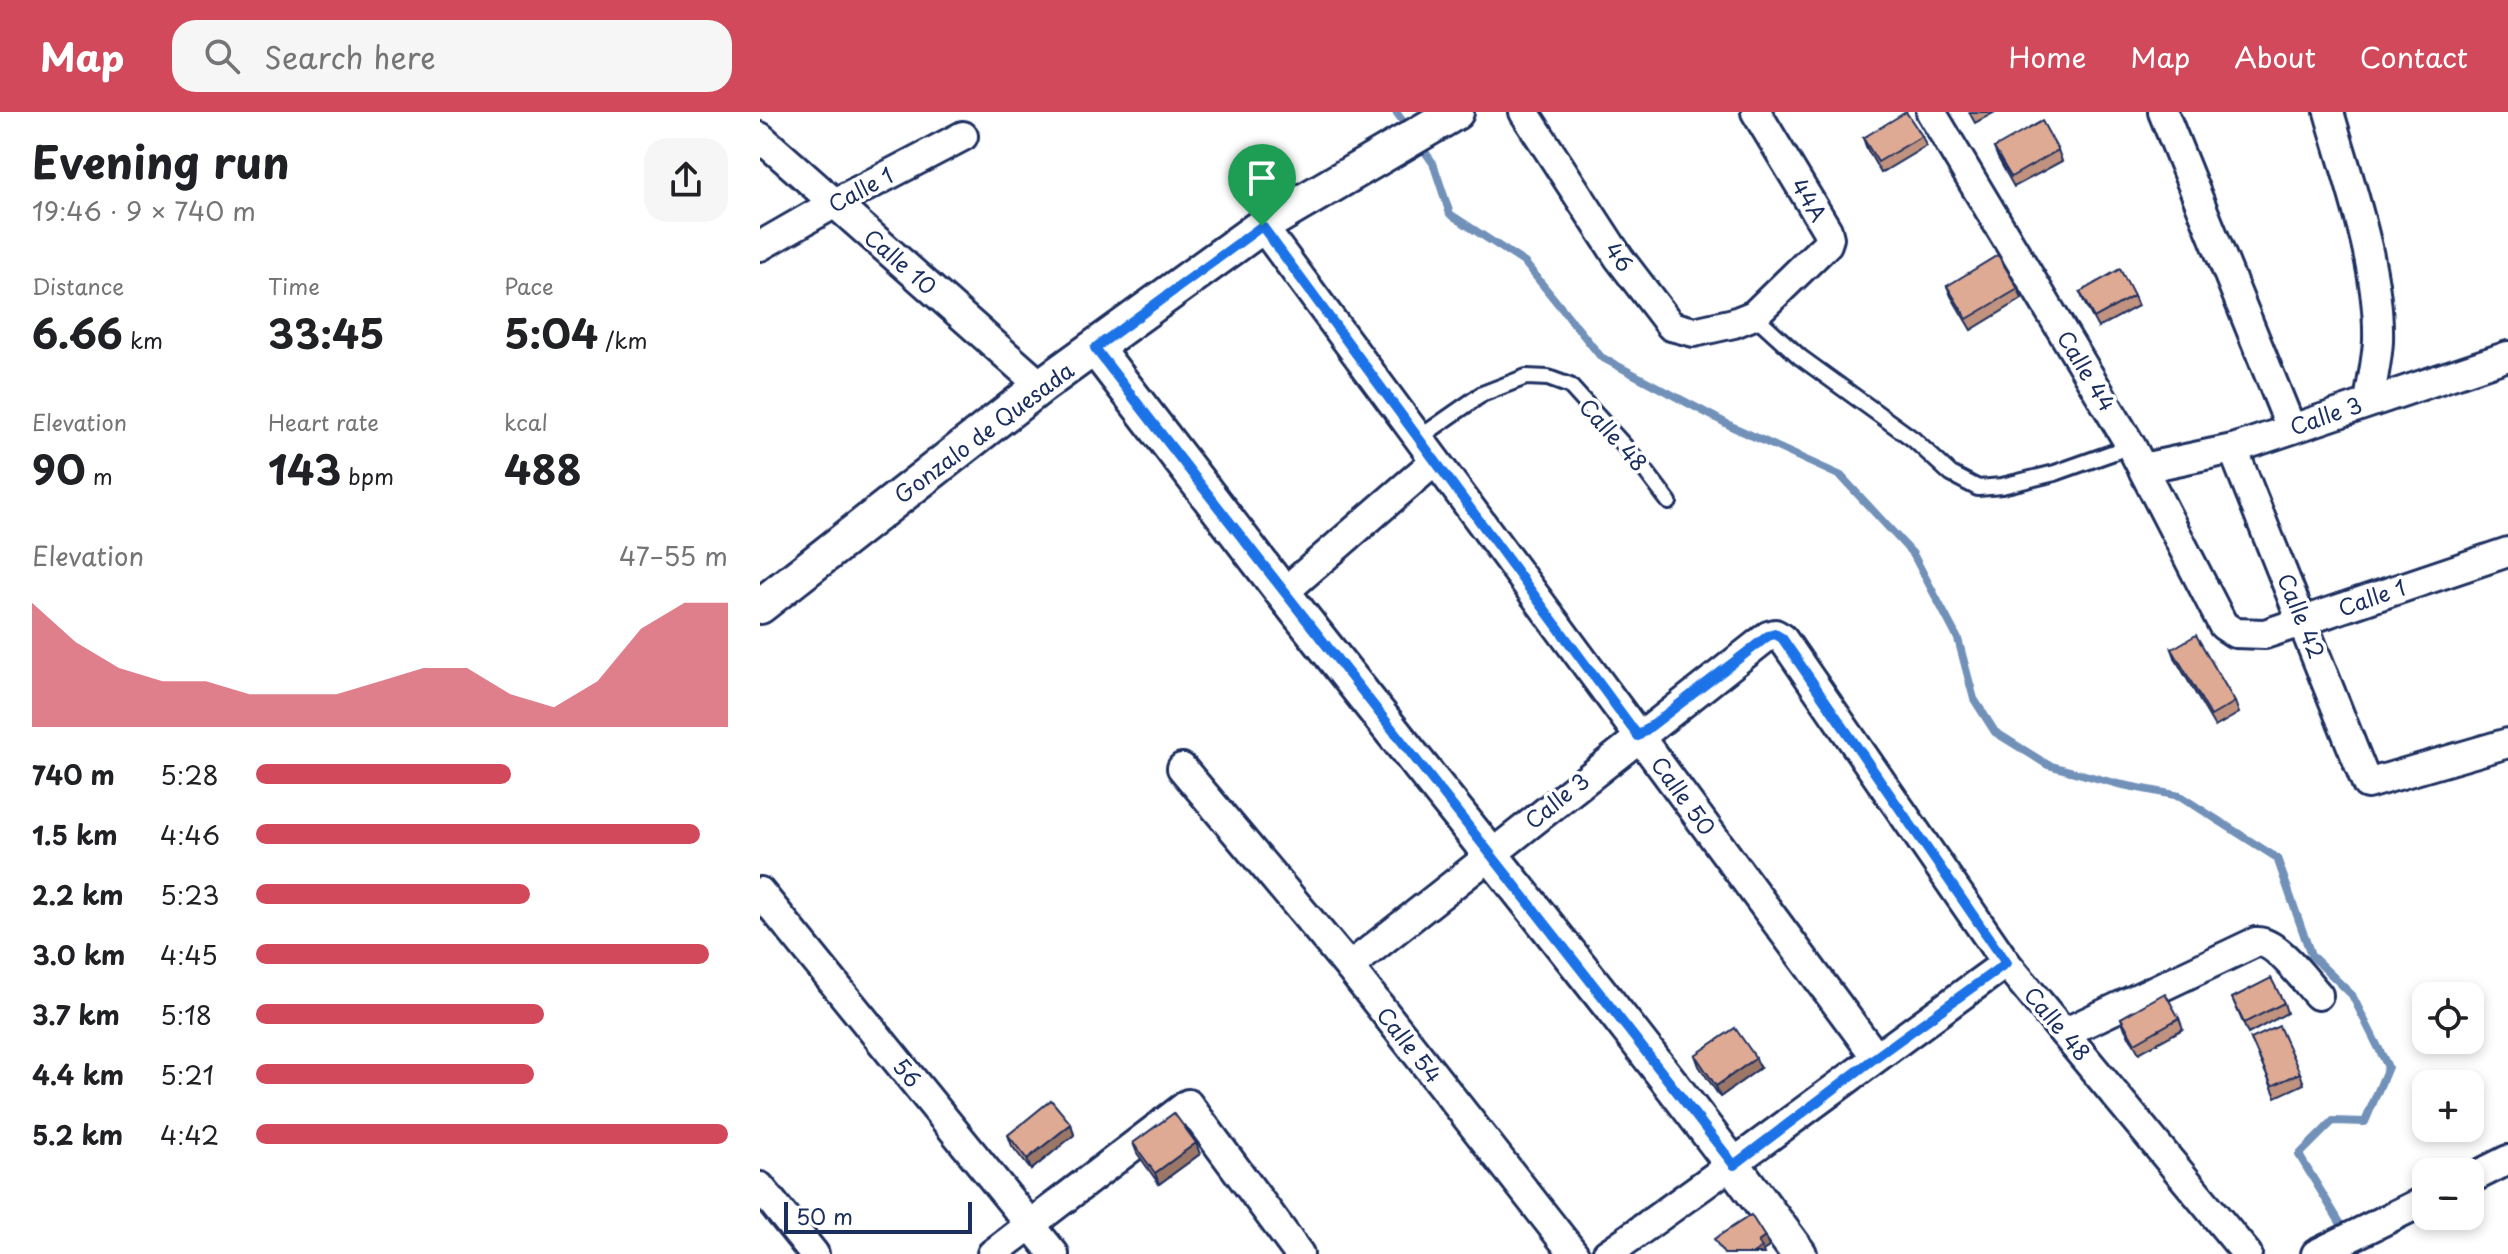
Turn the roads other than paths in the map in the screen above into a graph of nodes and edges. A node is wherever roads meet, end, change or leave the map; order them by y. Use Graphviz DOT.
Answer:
graph roads {
  1 [pos="1456,112"];
  2 [pos="1524,112"];
  3 [pos="1756,112"];
  4 [pos="1931,112"];
  5 [pos="2163,112"];
  6 [pos="2329,112"];
  7 [pos="963,136"];
  8 [pos="760,137"];
  9 [pos="835,203"];
  10 [pos="1262,226"];
  11 [pos="760,246"];
  12 [pos="1754,315"];
  13 [pos="1095,348"];
  14 [pos="2508,356"];
  15 [pos="1041,386"];
  16 [pos="2369,402"];
  17 [pos="2291,428"];
  18 [pos="2233,449"];
  19 [pos="1427,450"];
  20 [pos="2137,457"];
  21 [pos="1669,502"];
  22 [pos="2508,552"];
  23 [pos="1283,593"];
  24 [pos="760,606"];
  25 [pos="2303,621"];
  26 [pos="2235,633"];
  27 [pos="1768,636"];
  28 [pos="1638,736"];
  29 [pos="2508,743"];
  30 [pos="1182,768"];
  31 [pos="1491,854"];
  32 [pos="760,892"];
  33 [pos="2006,963"];
  34 [pos="1349,967"];
  35 [pos="2318,995"];
  36 [pos="2064,1033"];
  37 [pos="1876,1057"];
  38 [pos="2508,1160"];
  39 [pos="1734,1165"];
  40 [pos="2484,1172"];
  41 [pos="760,1187"];
  42 [pos="2412,1207"];
  43 [pos="1031,1225"];
  44 [pos="814,1254"];
  45 [pos="992,1254"];
  46 [pos="1054,1254"];
  47 [pos="1299,1254"];
  48 [pos="1574,1254"];
  49 [pos="1607,1254"];
  50 [pos="1799,1254"];
  51 [pos="2247,1254"];
  52 [pos="2316,1254"];
  1 -- 10 [label="street, Gonzalo de Quesada"];
  2 -- 12 [label="street, 46"];
  3 -- 12 [label="street, 44A"];
  4 -- 20 [label="street, Calle 44"];
  5 -- 17 [label="street"];
  6 -- 16 [label="street"];
  7 -- 9 [label="street, Calle 1"];
  8 -- 9 [label="street, Calle 10"];
  9 -- 11 [label="street, Calle 1"];
  9 -- 15 [label="street, Calle 10"];
  10 -- 13 [label="street, Gonzalo de Quesada"];
  10 -- 19 [label="street, Calle 50"];
  12 -- 20 [label="lane"];
  13 -- 15 [label="street, Gonzalo de Quesada"];
  13 -- 23 [label="street"];
  14 -- 16 [label="street, Calle 3"];
  15 -- 24 [label="street, Gonzalo de Quesada"];
  16 -- 17 [label="street, Calle 3"];
  17 -- 18 [label="street, Calle 3"];
  18 -- 20 [label="street, Calle 3"];
  18 -- 25 [label="street, Calle 42"];
  19 -- 21 [label="lane, Calle 48"];
  19 -- 23 [label="street"];
  19 -- 28 [label="street, Calle 50"];
  20 -- 26 [label="street, Calle 44"];
  22 -- 25 [label="street, Calle 1"];
  23 -- 31 [label="street"];
  25 -- 26 [label="street, Calle 1"];
  25 -- 29 [label="street, Calle 42"];
  27 -- 28 [label="street, Calle 3"];
  27 -- 33 [label="street, Calle 48"];
  28 -- 31 [label="street, Calle 3"];
  28 -- 37 [label="street, Calle 50"];
  30 -- 34 [label="street, Calle 54"];
  31 -- 34 [label="street, Calle 3"];
  31 -- 39 [label="street"];
  32 -- 43 [label="street, 56"];
  33 -- 36 [label="street, Calle 48"];
  33 -- 37 [label="street"];
  34 -- 48 [label="street, Calle 54"];
  35 -- 36 [label="street"];
  36 -- 51 [label="street, Calle 48"];
  37 -- 39 [label="street"];
  38 -- 40 [label="street"];
  39 -- 49 [label="street"];
  39 -- 50 [label="street"];
  41 -- 44 [label="street"];
  42 -- 52 [label="street"];
  43 -- 45 [label="street"];
  43 -- 46 [label="street, 56"];
  43 -- 47 [label="street"];
}
